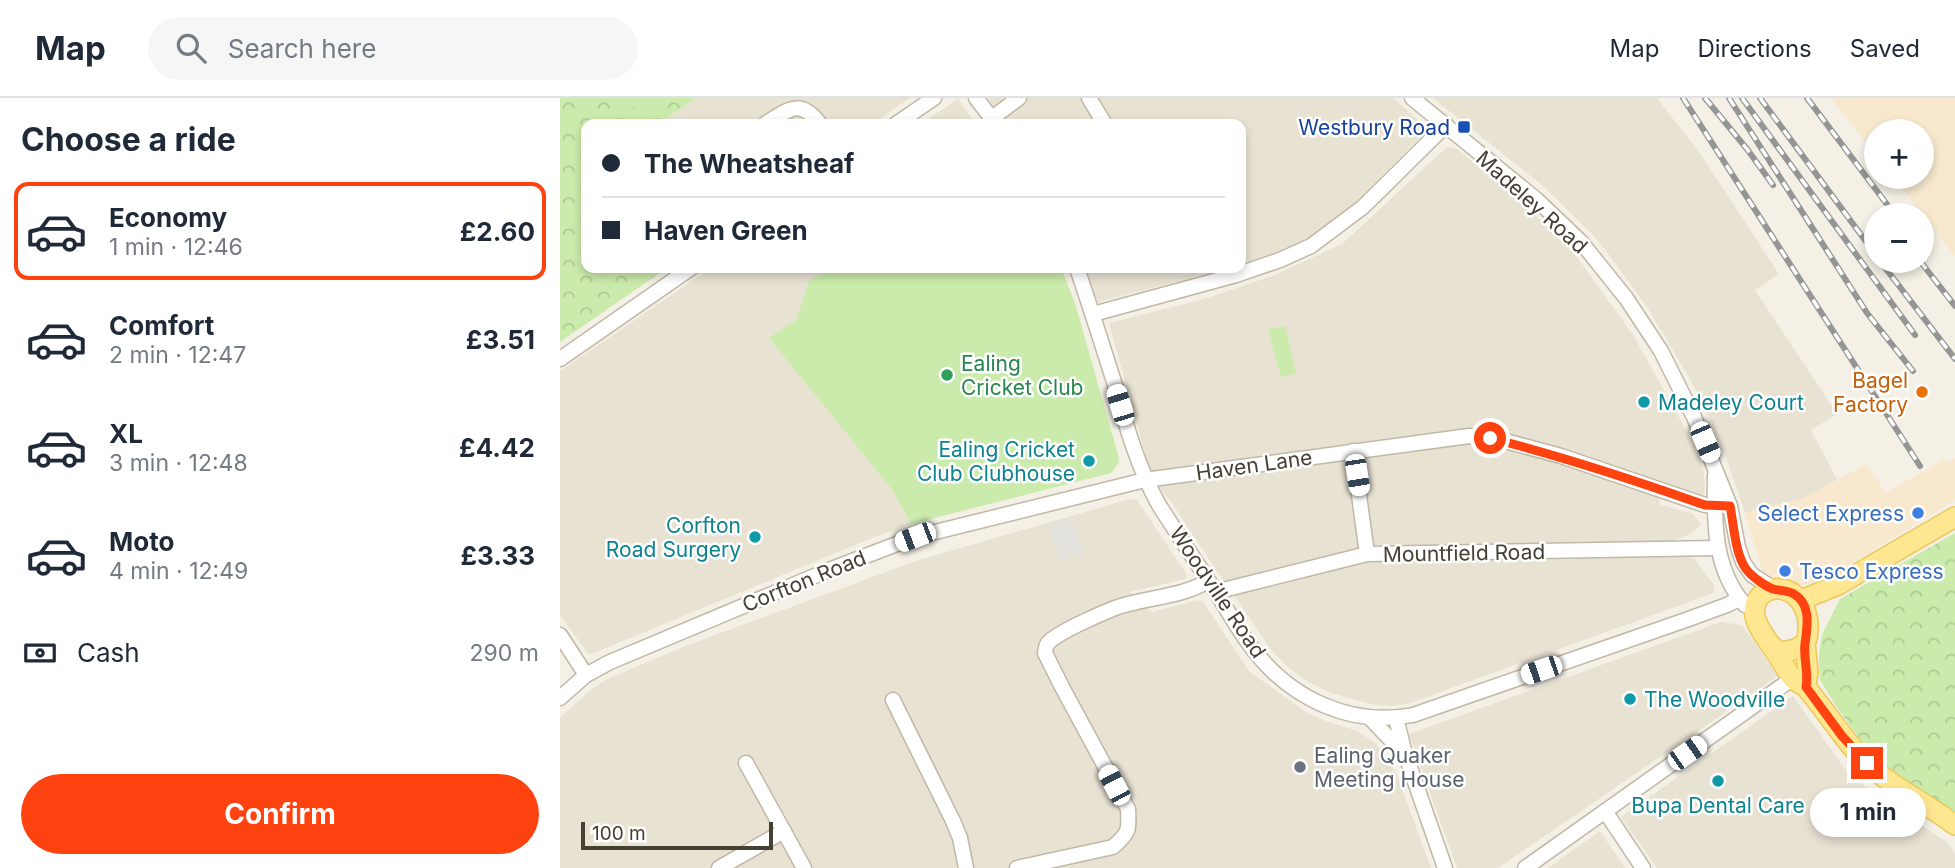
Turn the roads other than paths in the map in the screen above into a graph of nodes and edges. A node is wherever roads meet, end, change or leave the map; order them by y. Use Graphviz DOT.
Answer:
graph roads {
  1 [pos="934,98"];
  2 [pos="976,98"];
  3 [pos="1019,98"];
  4 [pos="1089,98"];
  5 [pos="1412,98"];
  6 [pos="773,119"];
  7 [pos="817,119"];
  8 [pos="903,119"];
  9 [pos="992,119"];
  10 [pos="996,119"];
  11 [pos="1102,119"];
  12 [pos="1446,125"];
  13 [pos="1246,272"];
  14 [pos="684,273"];
  15 [pos="1079,273"];
  16 [pos="1242,273"];
  17 [pos="1093,314"];
  18 [pos="560,359"];
  19 [pos="1353,452"];
  20 [pos="1716,467"];
  21 [pos="1145,480"];
  22 [pos="1714,504"];
  23 [pos="1730,506"];
  24 [pos="1955,517"];
  25 [pos="1717,548"];
  26 [pos="1367,554"];
  27 [pos="1208,581"];
  28 [pos="1774,589"];
  29 [pos="1218,595"];
  30 [pos="1740,599"];
  31 [pos="1801,600"];
  32 [pos="1755,617"];
  33 [pos="560,635"];
  34 [pos="1805,643"];
  35 [pos="1773,647"];
  36 [pos="586,675"];
  37 [pos="1800,682"];
  38 [pos="560,698"];
  39 [pos="893,699"];
  40 [pos="1370,718"];
  41 [pos="1396,718"];
  42 [pos="1406,756"];
  43 [pos="746,763"];
  44 [pos="1605,811"];
  45 [pos="1955,825"];
  46 [pos="784,831"];
  47 [pos="719,868"];
  48 [pos="804,868"];
  49 [pos="966,868"];
  50 [pos="1017,868"];
  51 [pos="1444,868"];
  52 [pos="1525,868"];
  53 [pos="1643,868"];
  1 -- 8 [label="street"];
  2 -- 9 [label="street"];
  3 -- 10 [label="street"];
  4 -- 11 [label="street"];
  5 -- 12 [label="street, Madeley Road"];
  6 -- 7 [label="street"];
  12 -- 13 [label="street"];
  12 -- 20 [label="street, Madeley Road"];
  14 -- 18 [label="street"];
  15 -- 17 [label="street, Woodville Road"];
  16 -- 17 [label="street"];
  17 -- 21 [label="street, Woodville Road"];
  19 -- 21 [label="street, Haven Lane"];
  19 -- 22 [label="street, Haven Lane"];
  19 -- 26 [label="street"];
  20 -- 22 [label="street, Madeley Road"];
  20 -- 23 [label="street, Madeley Road"];
  21 -- 27 [label="street, Woodville Road"];
  21 -- 36 [label="street, Corfton Road"];
  22 -- 23 [label="street, Haven Lane"];
  22 -- 25 [label="street, Madeley Road"];
  23 -- 28 [label="street, Madeley Road"];
  24 -- 31 [label="main road"];
  25 -- 26 [label="street, Mountfield Road"];
  25 -- 30 [label="street, Madeley Road"];
  26 -- 29 [label="street, Mountfield Road"];
  27 -- 29 [label="street, Woodville Road"];
  27 -- 50 [label="street"];
  28 -- 31 [label="main road"];
  28 -- 32 [label="main road"];
  29 -- 40 [label="street, Woodville Road"];
  30 -- 32 [label="street, Madeley Road"];
  30 -- 41 [label="street, Woodville Road"];
  31 -- 34 [label="main road"];
  32 -- 35 [label="main road"];
  33 -- 36 [label="street"];
  34 -- 35 [label="main road"];
  34 -- 37 [label="main road"];
  35 -- 37 [label="main road"];
  36 -- 38 [label="street, Corfton Road"];
  37 -- 44 [label="street"];
  37 -- 45 [label="main road"];
  39 -- 49 [label="street"];
  40 -- 41 [label="street, Woodville Road"];
  40 -- 42 [label="street"];
  41 -- 42 [label="street"];
  42 -- 51 [label="street"];
  43 -- 46 [label="street"];
  44 -- 52 [label="street"];
  44 -- 53 [label="street"];
  46 -- 47 [label="street"];
  46 -- 48 [label="street"];
}
